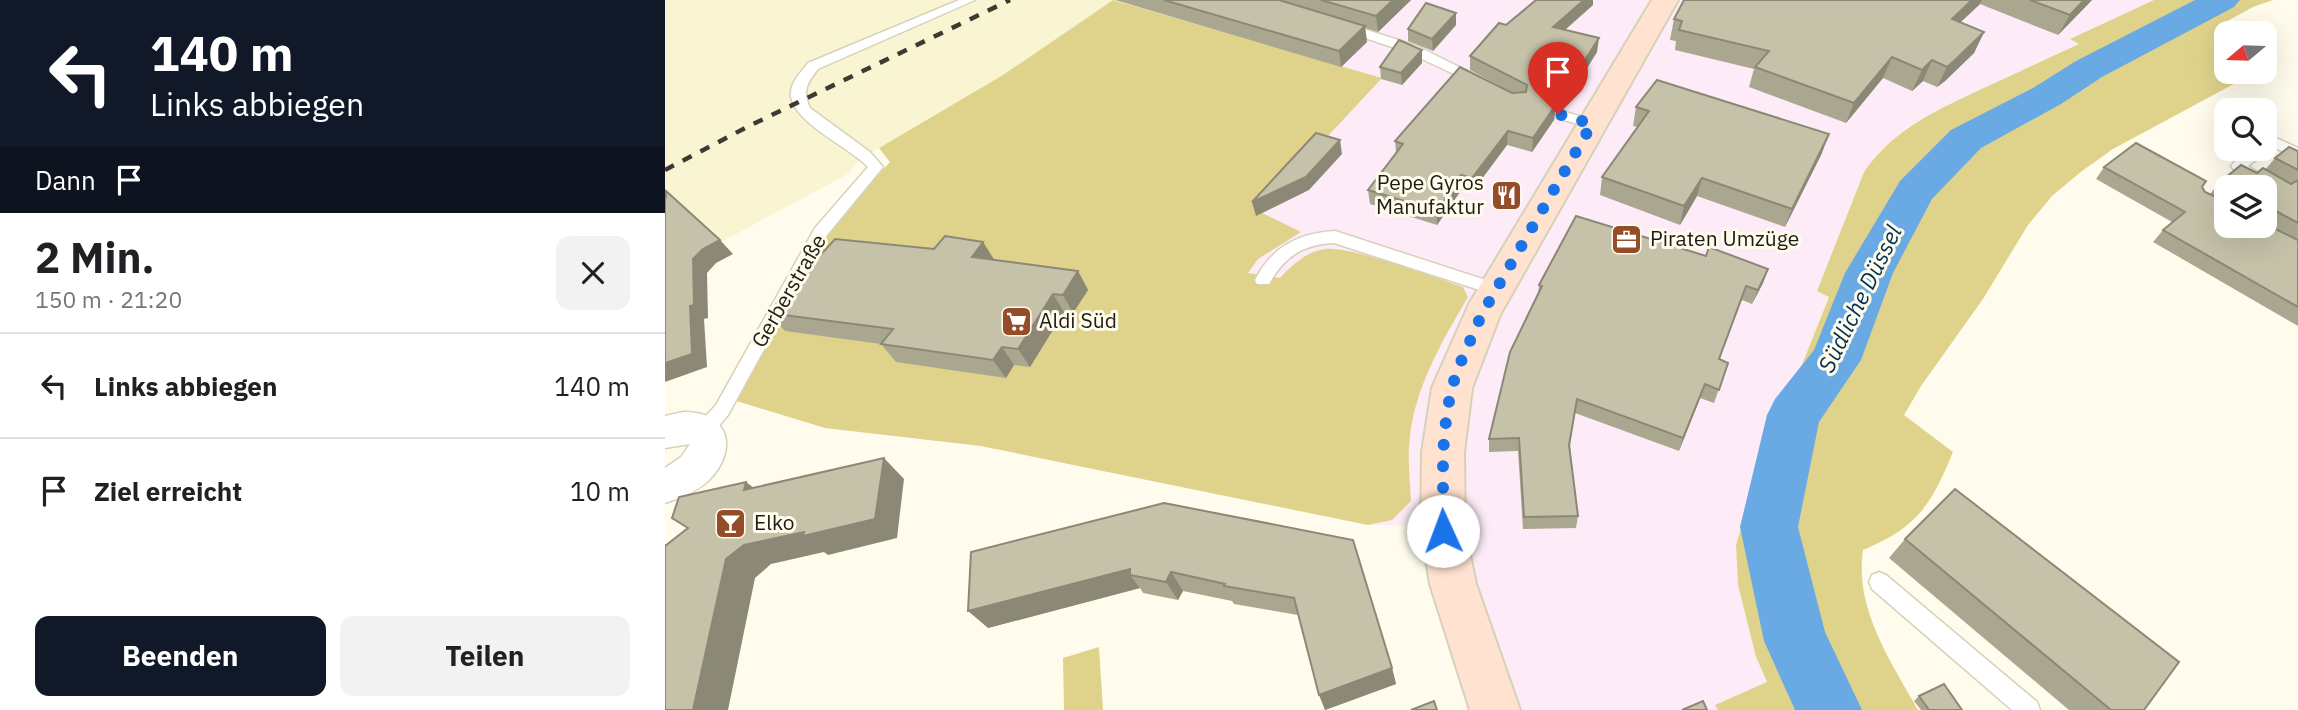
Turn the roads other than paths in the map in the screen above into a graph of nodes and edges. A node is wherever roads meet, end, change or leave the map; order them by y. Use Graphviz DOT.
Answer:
graph roads {
  1 [pos="969,0"];
  2 [pos="1665,0"];
  3 [pos="1325,22"];
  4 [pos="1487,85"];
  5 [pos="1558,114"];
  6 [pos="1592,124"];
  7 [pos="2277,148"];
  8 [pos="2298,154"];
  9 [pos="2245,161"];
  10 [pos="2255,175"];
  11 [pos="1263,280"];
  12 [pos="1495,289"];
  13 [pos="702,430"];
  14 [pos="665,432"];
  15 [pos="665,486"];
  16 [pos="1879,582"];
  17 [pos="2020,707"];
  18 [pos="1495,710"];
  1 -- 13 [label="lane, Gerberstraße"];
  2 -- 6 [label="street"];
  3 -- 4 [label="lane"];
  5 -- 6 [label="lane"];
  6 -- 12 [label="street"];
  7 -- 8 [label="lane"];
  9 -- 10 [label="lane"];
  11 -- 12 [label="lane"];
  12 -- 18 [label="street"];
  13 -- 14 [label="street"];
  13 -- 15 [label="street"];
  16 -- 17 [label="lane"];
}
